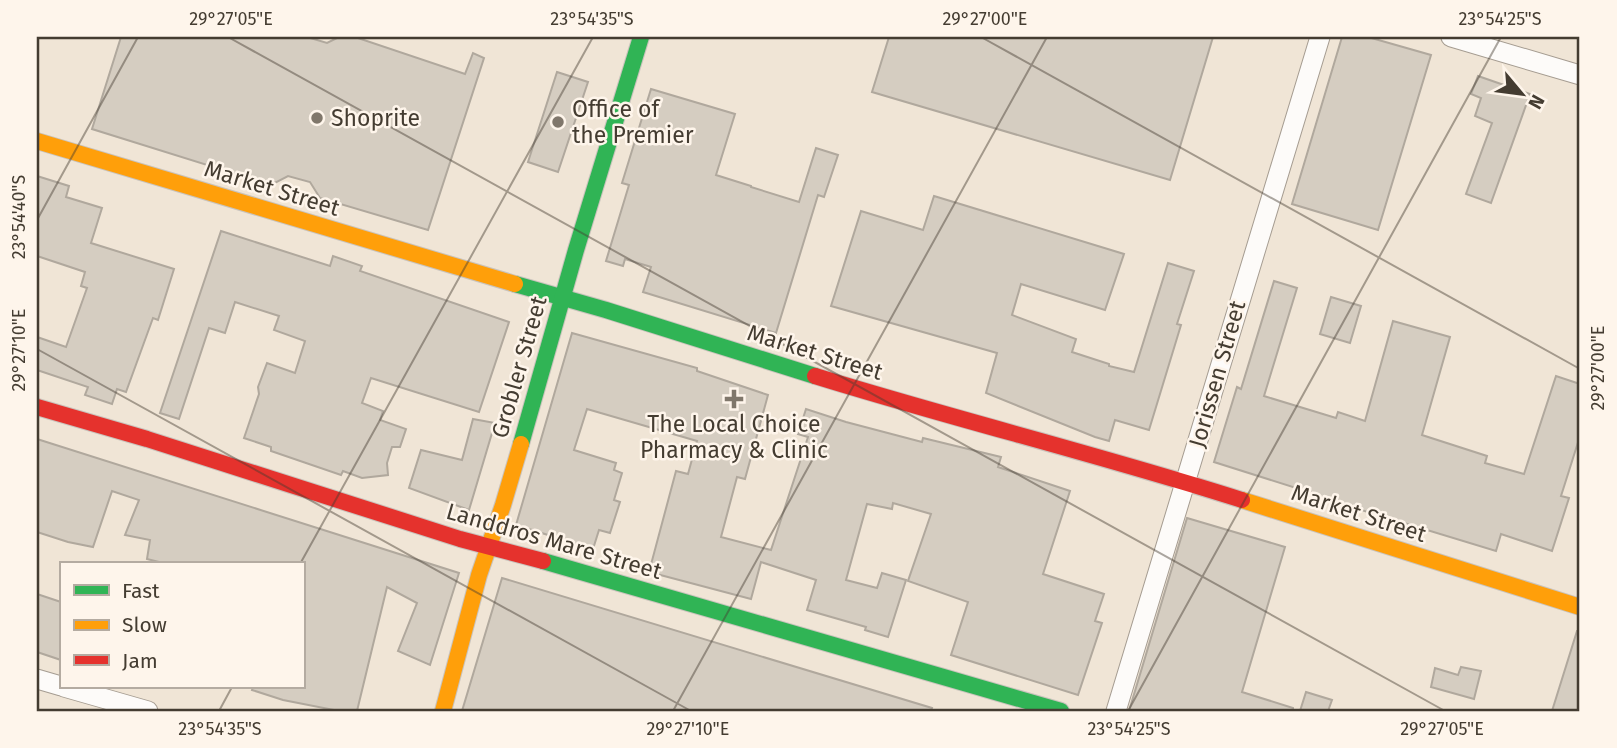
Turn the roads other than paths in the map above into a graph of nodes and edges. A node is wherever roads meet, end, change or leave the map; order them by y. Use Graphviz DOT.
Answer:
graph roads {
  1 [pos="641,37"];
  2 [pos="1320,37"];
  3 [pos="1451,37"];
  4 [pos="1580,75"];
  5 [pos="37,141"];
  6 [pos="563,298"];
  7 [pos="37,407"];
  8 [pos="1185,482"];
  9 [pos="489,545"];
  10 [pos="1580,607"];
  11 [pos="37,679"];
  12 [pos="60,685"];
  13 [pos="69,688"];
  14 [pos="148,711"];
  15 [pos="443,711"];
  16 [pos="1061,711"];
  17 [pos="1116,711"];
  1 -- 6 [label="main road, Grobler Street"];
  2 -- 8 [label="street, Jorissen Street"];
  3 -- 4 [label="street"];
  5 -- 6 [label="main road, Market Street"];
  6 -- 8 [label="main road, Market Street"];
  6 -- 9 [label="main road, Grobler Street"];
  7 -- 9 [label="main road, Landdros Mare Street"];
  8 -- 10 [label="main road, Market Street"];
  8 -- 17 [label="street, Jorissen Street"];
  9 -- 15 [label="main road, Grobler Street"];
  9 -- 16 [label="main road, Landdros Mare Street"];
  11 -- 12 [label="street"];
  13 -- 14 [label="street"];
}
